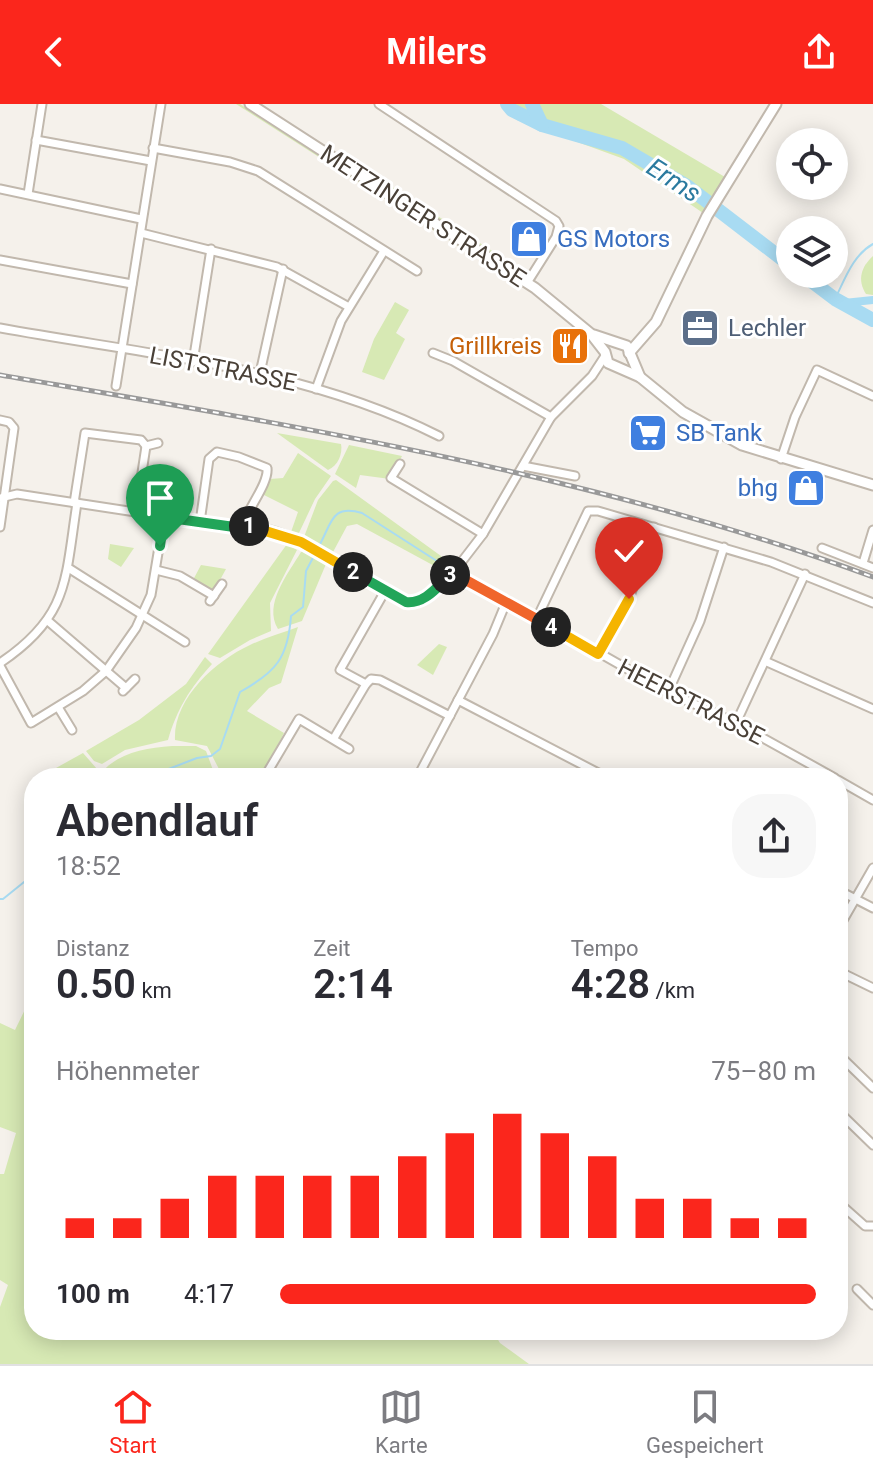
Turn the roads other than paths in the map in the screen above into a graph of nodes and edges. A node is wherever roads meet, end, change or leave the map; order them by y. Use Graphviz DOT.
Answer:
graph roads {
  1 [pos="42,104"];
  2 [pos="161,104"];
  3 [pos="379,104"];
  4 [pos="776,104"];
  5 [pos="255,105"];
  6 [pos="36,140"];
  7 [pos="153,148"];
  8 [pos="151,161"];
  9 [pos="0,189"];
  10 [pos="28,194"];
  11 [pos="141,219"];
  12 [pos="141,233"];
  13 [pos="211,249"];
  14 [pos="384,251"];
  15 [pos="0,260"];
  16 [pos="283,269"];
  17 [pos="417,271"];
  18 [pos="527,283"];
  19 [pos="132,284"];
  20 [pos="349,307"];
  21 [pos="0,328"];
  22 [pos="591,334"];
  23 [pos="646,334"];
  24 [pos="617,342"];
  25 [pos="122,350"];
  26 [pos="433,353"];
  27 [pos="605,354"];
  28 [pos="629,355"];
  29 [pos="193,362"];
  30 [pos="617,366"];
  31 [pos="260,373"];
  32 [pos="592,376"];
  33 [pos="640,377"];
  34 [pos="116,386"];
  35 [pos="316,389"];
  36 [pos="873,396"];
  37 [pos="551,417"];
  38 [pos="0,420"];
  39 [pos="439,436"];
  40 [pos="158,443"];
  41 [pos="146,446"];
  42 [pos="781,459"];
  43 [pos="400,464"];
  44 [pos="523,466"];
  45 [pos="575,476"];
  46 [pos="873,485"];
  47 [pos="2,498"];
  48 [pos="75,503"];
  49 [pos="136,512"];
  50 [pos="164,517"];
  51 [pos="200,522"];
  52 [pos="243,525"];
  53 [pos="0,527"];
  54 [pos="654,527"];
  55 [pos="873,530"];
  56 [pos="483,534"];
  57 [pos="724,547"];
  58 [pos="822,548"];
  59 [pos="863,563"];
  60 [pos="873,568"];
  61 [pos="70,569"];
  62 [pos="156,570"];
  63 [pos="453,573"];
  64 [pos="805,574"];
  65 [pos="222,584"];
  66 [pos="385,591"];
  67 [pos="507,600"];
  68 [pos="873,603"];
  69 [pos="144,615"];
  70 [pos="537,618"];
  71 [pos="48,621"];
  72 [pos="185,642"];
  73 [pos="598,654"];
  74 [pos="767,662"];
  75 [pos="0,664"];
  76 [pos="106,671"];
  77 [pos="135,679"];
  78 [pos="366,684"];
  79 [pos="668,692"];
  80 [pos="458,700"];
  81 [pos="58,707"];
  82 [pos="873,709"];
  83 [pos="450,716"];
  84 [pos="736,723"];
  85 [pos="72,730"];
  86 [pos="334,738"];
  87 [pos="349,749"];
  88 [pos="270,768"];
  89 [pos="424,768"];
  90 [pos="589,768"];
  91 [pos="816,768"];
  92 [pos="848,786"];
  93 [pos="873,800"];
  94 [pos="873,868"];
  95 [pos="848,895"];
  96 [pos="855,899"];
  97 [pos="873,908"];
  98 [pos="848,911"];
  99 [pos="848,976"];
  100 [pos="873,988"];
  101 [pos="848,1065"];
  102 [pos="873,1088"];
  103 [pos="848,1121"];
  104 [pos="873,1145"];
  105 [pos="848,1211"];
  106 [pos="873,1225"];
  107 [pos="857,1289"];
  108 [pos="873,1305"];
  1 -- 6 [label="street"];
  2 -- 7 [label="street"];
  3 -- 18 [label="street"];
  4 -- 23 [label="street"];
  5 -- 18 [label="street, METZINGER STRASSE"];
  6 -- 8 [label="street"];
  6 -- 10 [label="street"];
  7 -- 8 [label="street"];
  7 -- 14 [label="street"];
  8 -- 11 [label="street"];
  9 -- 10 [label="street"];
  10 -- 11 [label="street"];
  11 -- 12 [label="street"];
  12 -- 13 [label="street"];
  12 -- 19 [label="street"];
  13 -- 16 [label="street"];
  13 -- 29 [label="street"];
  14 -- 17 [label="street"];
  14 -- 20 [label="street"];
  15 -- 19 [label="street"];
  16 -- 20 [label="street"];
  16 -- 31 [label="street"];
  18 -- 22 [label="street, METZINGER STRASSE"];
  19 -- 25 [label="street"];
  20 -- 35 [label="street"];
  21 -- 25 [label="street, LISTSTRASSE"];
  22 -- 24 [label="street, METZINGER STRASSE"];
  22 -- 27 [label="street, METZINGER STRASSE"];
  23 -- 24 [label="street"];
  23 -- 28 [label="street"];
  24 -- 27 [label="street"];
  24 -- 28 [label="street"];
  25 -- 29 [label="street, LISTSTRASSE"];
  25 -- 34 [label="street"];
  26 -- 37 [label="street"];
  27 -- 30 [label="street"];
  27 -- 32 [label="street"];
  28 -- 30 [label="street"];
  28 -- 33 [label="street"];
  29 -- 31 [label="street, LISTSTRASSE"];
  30 -- 32 [label="street"];
  30 -- 33 [label="street"];
  31 -- 35 [label="street, LISTSTRASSE"];
  32 -- 37 [label="street"];
  33 -- 42 [label="street"];
  35 -- 39 [label="street, LISTSTRASSE"];
  36 -- 42 [label="street"];
  37 -- 44 [label="street"];
  38 -- 47 [label="street"];
  40 -- 41 [label="street"];
  41 -- 48 [label="street"];
  41 -- 49 [label="street"];
  42 -- 46 [label="street"];
  43 -- 56 [label="street"];
  44 -- 45 [label="street"];
  44 -- 56 [label="street"];
  47 -- 48 [label="street"];
  47 -- 53 [label="street"];
  48 -- 49 [label="street"];
  48 -- 61 [label="street"];
  49 -- 50 [label="street"];
  50 -- 51 [label="street"];
  50 -- 62 [label="street"];
  51 -- 52 [label="street"];
  51 -- 52 [label="street"];
  52 -- 66 [label="street"];
  54 -- 57 [label="street"];
  54 -- 70 [label="street"];
  54 -- 73 [label="street"];
  55 -- 59 [label="street"];
  56 -- 63 [label="street"];
  57 -- 64 [label="street"];
  57 -- 79 [label="street"];
  58 -- 59 [label="street"];
  59 -- 60 [label="street"];
  61 -- 69 [label="street"];
  61 -- 71 [label="street"];
  62 -- 65 [label="street"];
  62 -- 69 [label="street"];
  63 -- 66 [label="street"];
  63 -- 67 [label="street, HEERSTRASSE"];
  64 -- 68 [label="street"];
  64 -- 74 [label="street"];
  66 -- 78 [label="street"];
  67 -- 70 [label="street, HEERSTRASSE"];
  67 -- 80 [label="street"];
  69 -- 72 [label="street"];
  69 -- 76 [label="street"];
  70 -- 73 [label="street, HEERSTRASSE"];
  71 -- 75 [label="street"];
  71 -- 76 [label="street"];
  73 -- 79 [label="street, HEERSTRASSE"];
  74 -- 82 [label="street"];
  74 -- 84 [label="street"];
  75 -- 81 [label="street"];
  76 -- 77 [label="street"];
  76 -- 81 [label="street"];
  78 -- 83 [label="street"];
  78 -- 86 [label="street"];
  79 -- 84 [label="street, HEERSTRASSE"];
  80 -- 83 [label="street"];
  80 -- 90 [label="street"];
  81 -- 85 [label="street"];
  83 -- 89 [label="street"];
  84 -- 91 [label="street, HEERSTRASSE"];
  86 -- 87 [label="street"];
  86 -- 88 [label="street"];
  92 -- 93 [label="street, HEERSTRASSE"];
  94 -- 96 [label="street"];
  95 -- 96 [label="street"];
  96 -- 97 [label="street"];
  96 -- 98 [label="street"];
  99 -- 100 [label="street"];
  101 -- 102 [label="street"];
  103 -- 104 [label="street"];
  105 -- 106 [label="street"];
  107 -- 108 [label="street"];
}
